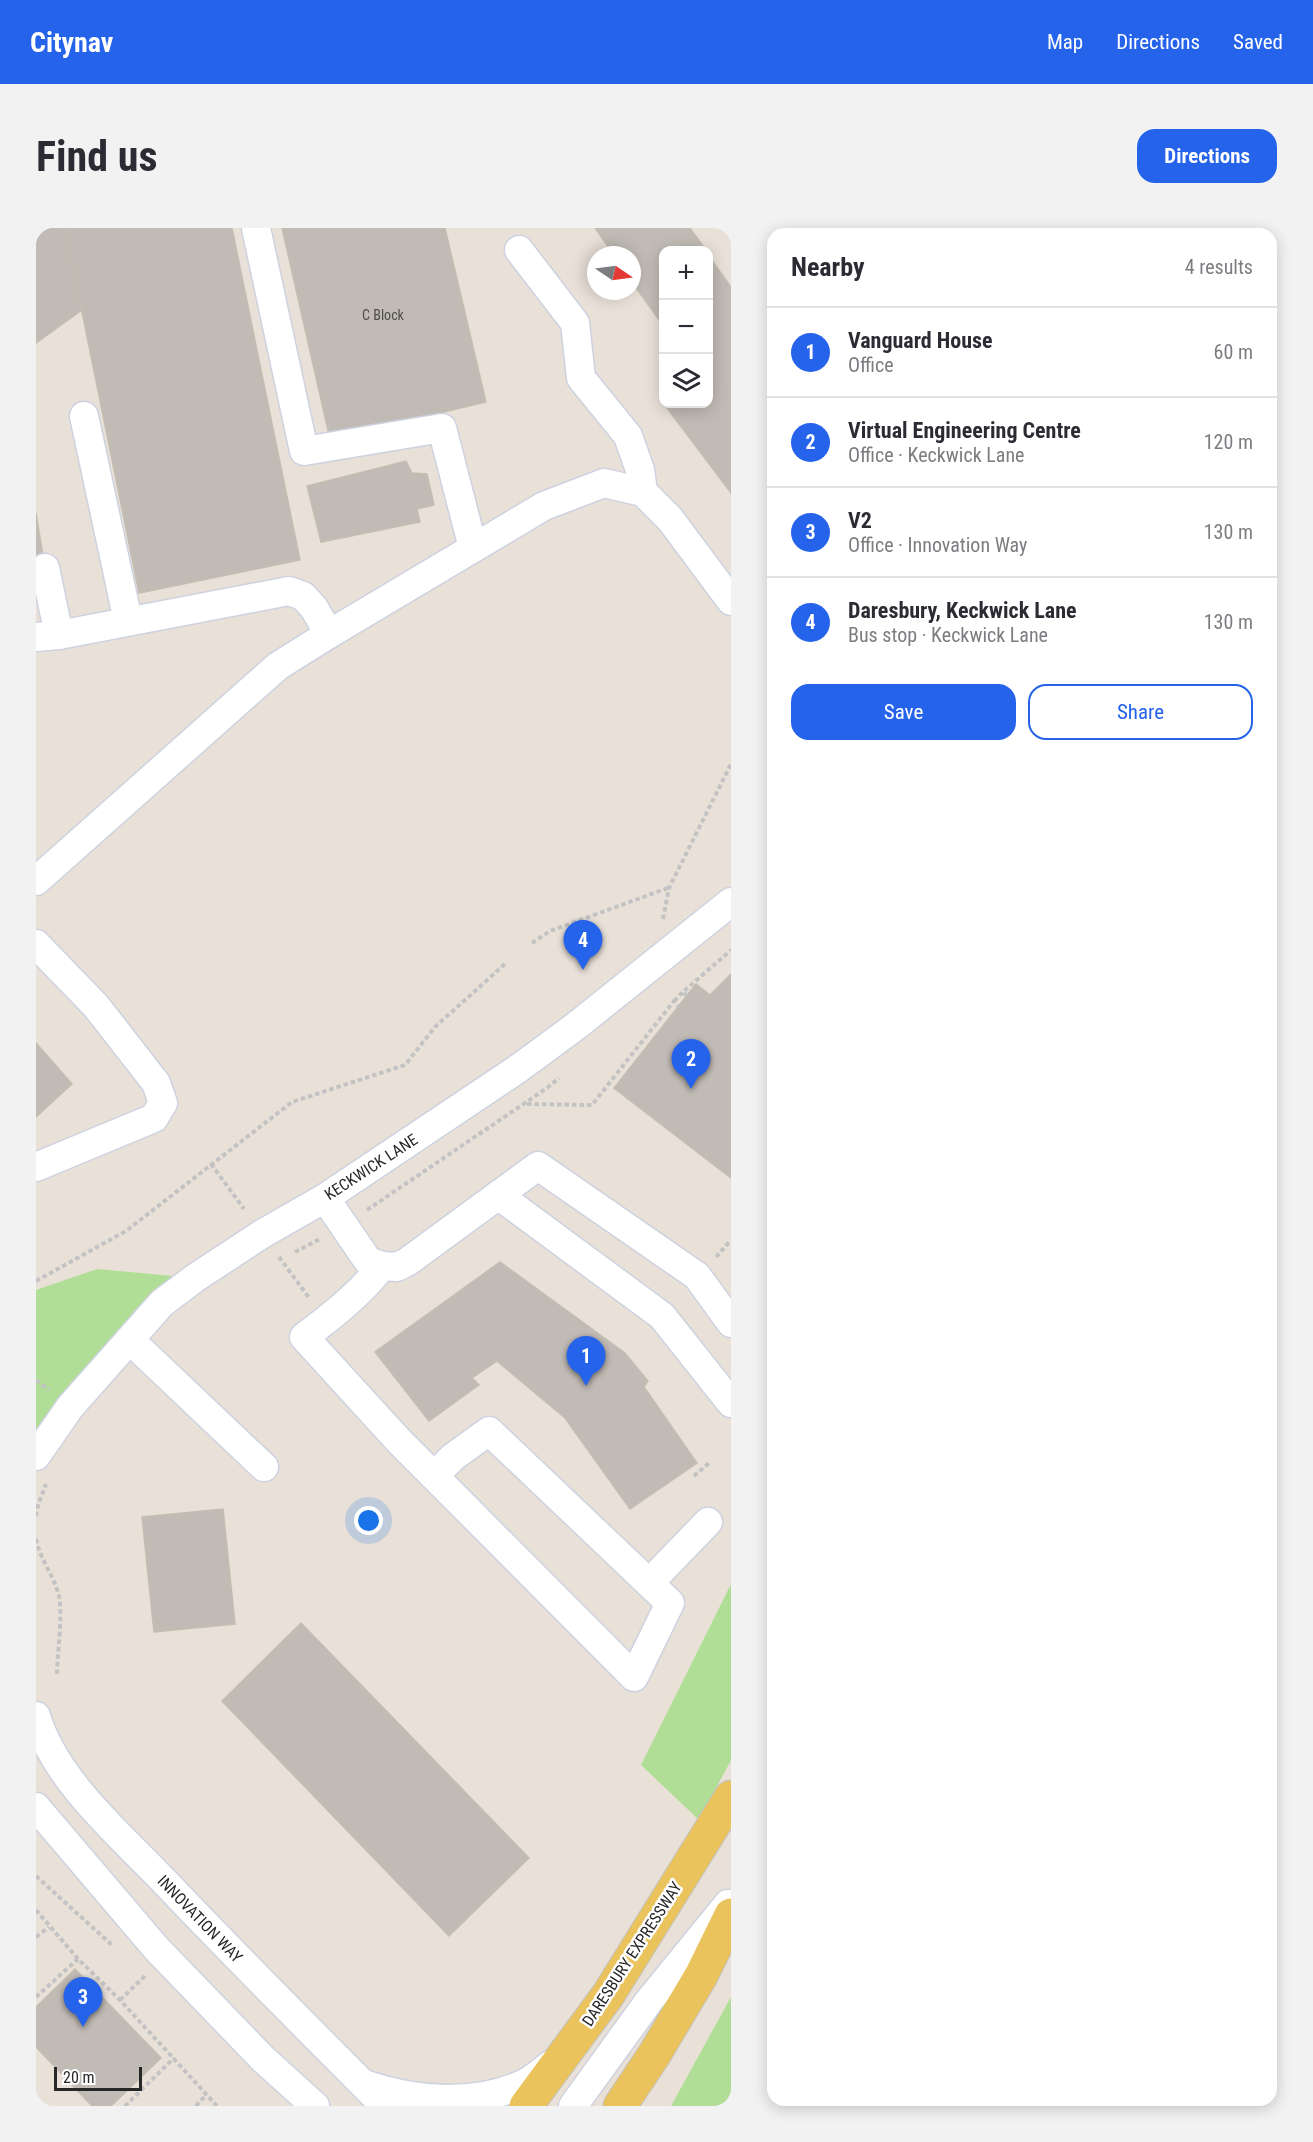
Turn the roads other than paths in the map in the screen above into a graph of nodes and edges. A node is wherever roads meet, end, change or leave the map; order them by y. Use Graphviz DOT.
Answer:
graph roads {
  1 [pos="256,228"];
  2 [pos="519,250"];
  3 [pos="84,416"];
  4 [pos="643,492"];
  5 [pos="472,548"];
  6 [pos="45,568"];
  7 [pos="731,601"];
  8 [pos="128,621"];
  9 [pos="328,633"];
  10 [pos="47,636"];
  11 [pos="39,870"];
  12 [pos="731,902"];
  13 [pos="36,944"];
  14 [pos="36,1167"];
  15 [pos="498,1195"];
  16 [pos="325,1198"];
  17 [pos="382,1266"];
  18 [pos="731,1323"];
  19 [pos="130,1340"];
  20 [pos="731,1403"];
  21 [pos="36,1456"];
  22 [pos="264,1467"];
  23 [pos="434,1476"];
  24 [pos="708,1522"];
  25 [pos="649,1582"];
  26 [pos="36,1716"];
  27 [pos="731,1797"];
  28 [pos="36,1807"];
  29 [pos="731,1900"];
  30 [pos="731,1915"];
  31 [pos="561,2057"];
  32 [pos="362,2083"];
  33 [pos="315,2106"];
  34 [pos="384,2106"];
  35 [pos="526,2106"];
  36 [pos="573,2106"];
  37 [pos="620,2106"];
  1 -- 5 [label="street"];
  2 -- 4 [label="street"];
  3 -- 8 [label="street"];
  4 -- 5 [label="street"];
  4 -- 7 [label="street"];
  5 -- 9 [label="street"];
  6 -- 10 [label="street"];
  8 -- 9 [label="street"];
  8 -- 10 [label="street"];
  9 -- 11 [label="street"];
  12 -- 16 [label="street, KECKWICK LANE"];
  13 -- 14 [label="street"];
  15 -- 17 [label="street"];
  15 -- 18 [label="street"];
  15 -- 20 [label="street"];
  16 -- 17 [label="street"];
  16 -- 19 [label="street, KECKWICK LANE"];
  17 -- 23 [label="street"];
  19 -- 21 [label="street, KECKWICK LANE"];
  19 -- 22 [label="street"];
  23 -- 25 [label="street"];
  23 -- 25 [label="street"];
  24 -- 25 [label="street"];
  26 -- 32 [label="street, INNOVATION WAY"];
  27 -- 31 [label="main road, DARESBURY EXPRESSWAY"];
  28 -- 33 [label="street"];
  29 -- 36 [label="street"];
  30 -- 37 [label="main road"];
  31 -- 32 [label="street"];
  31 -- 35 [label="main road, DARESBURY EXPRESSWAY"];
  32 -- 34 [label="street, INNOVATION WAY"];
}
